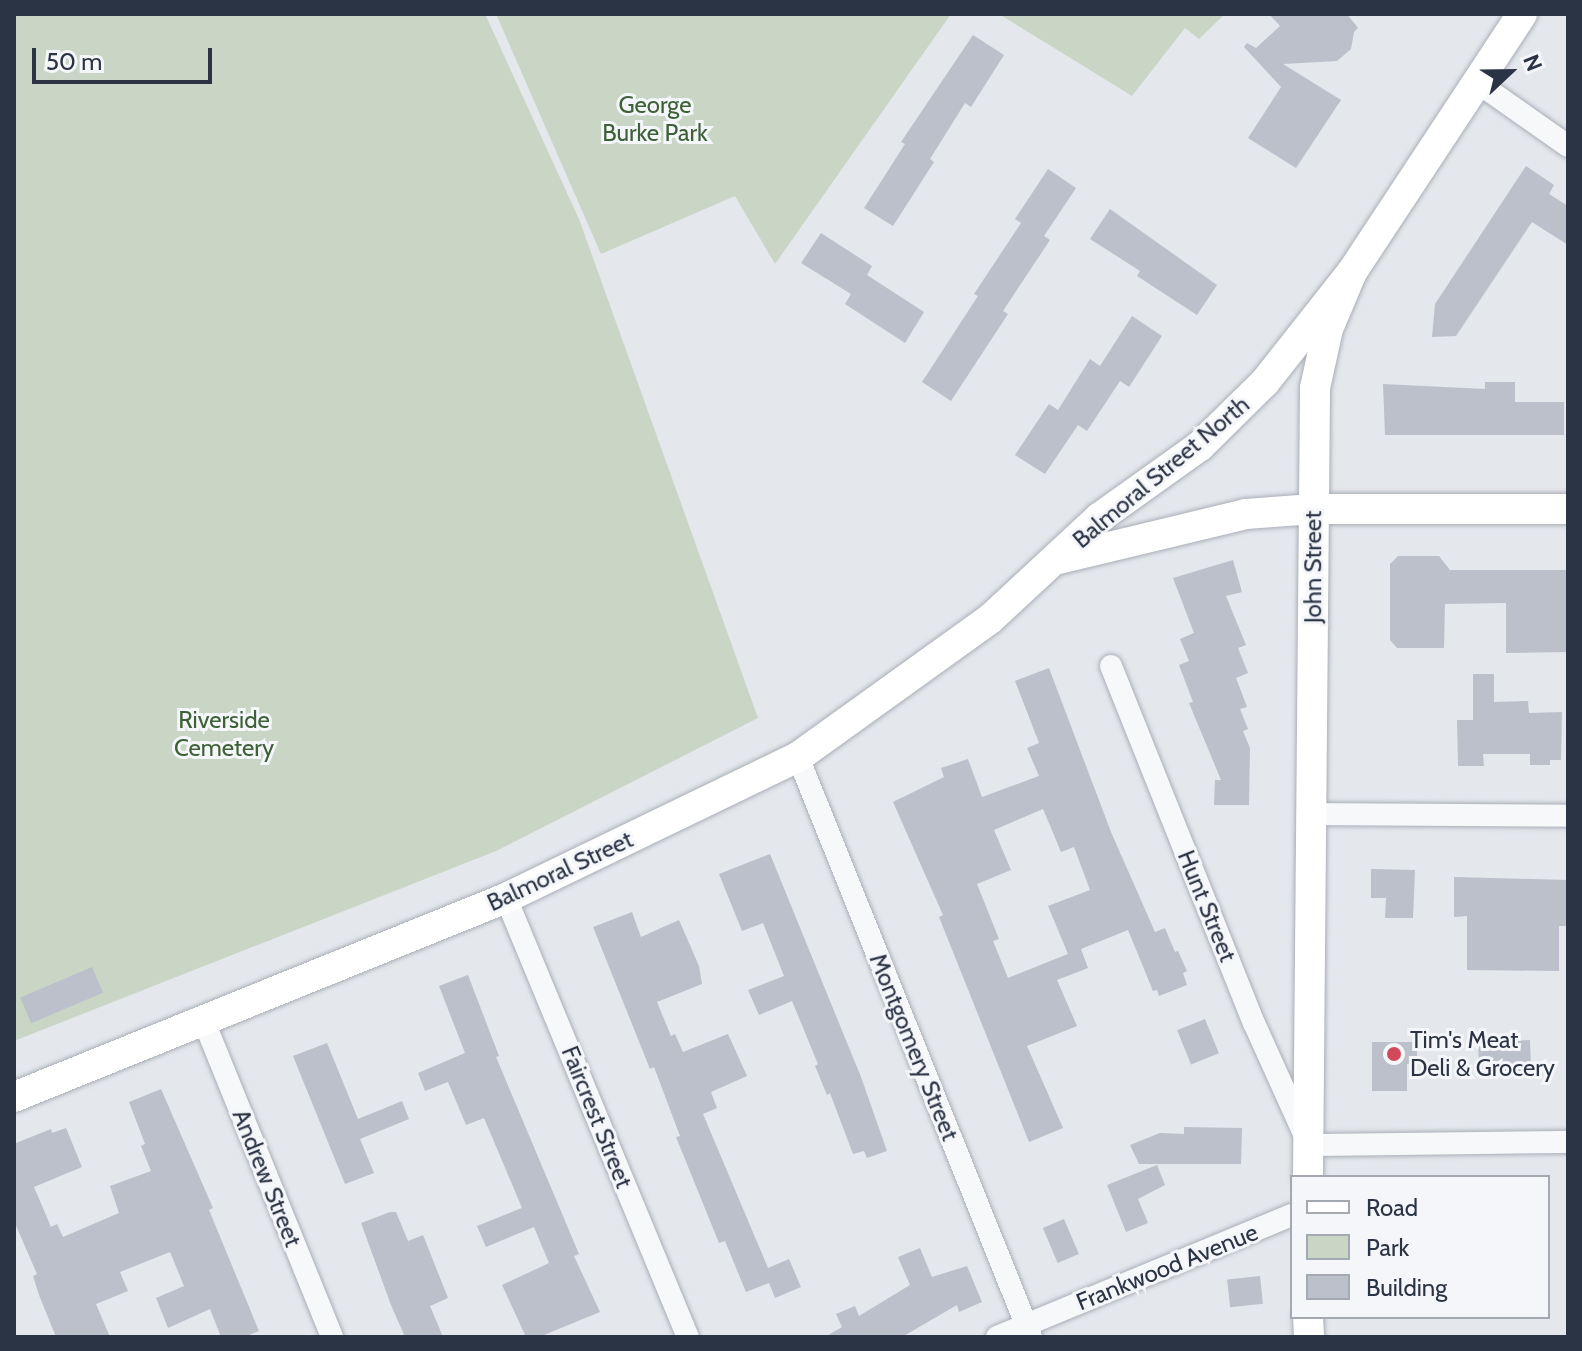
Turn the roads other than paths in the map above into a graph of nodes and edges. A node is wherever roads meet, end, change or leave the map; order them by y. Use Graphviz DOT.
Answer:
graph roads {
  1 [pos="1522,14"];
  2 [pos="1477,82"];
  3 [pos="1568,146"];
  4 [pos="1352,272"];
  5 [pos="1313,509"];
  6 [pos="1568,509"];
  7 [pos="1059,559"];
  8 [pos="1111,666"];
  9 [pos="798,757"];
  10 [pos="1313,814"];
  11 [pos="1568,816"];
  12 [pos="506,898"];
  13 [pos="203,1019"];
  14 [pos="14,1097"];
  15 [pos="1568,1142"];
  16 [pos="1309,1145"];
  17 [pos="1308,1175"];
  18 [pos="1290,1216"];
  19 [pos="1028,1331"];
  20 [pos="332,1337"];
  21 [pos="688,1337"];
  22 [pos="997,1337"];
  1 -- 2 [label="main road, John Street"];
  2 -- 3 [label="street"];
  2 -- 4 [label="main road, John Street"];
  4 -- 5 [label="main road, John Street"];
  4 -- 7 [label="main road, Balmoral Street North"];
  5 -- 6 [label="main road"];
  5 -- 7 [label="main road"];
  5 -- 10 [label="main road, John Street"];
  7 -- 9 [label="main road, Balmoral Street"];
  8 -- 16 [label="street, Hunt Street"];
  9 -- 12 [label="main road, Balmoral Street"];
  9 -- 19 [label="street, Montgomery Street"];
  10 -- 11 [label="street"];
  10 -- 16 [label="main road, John Street"];
  12 -- 13 [label="main road, Balmoral Street"];
  12 -- 21 [label="street, Faircrest Street"];
  13 -- 14 [label="main road, Balmoral Street"];
  13 -- 20 [label="street, Andrew Street"];
  15 -- 16 [label="street"];
  16 -- 17 [label="main road, John Street"];
  18 -- 19 [label="street, Frankwood Avenue"];
  19 -- 22 [label="street, Frankwood Avenue"];
}
